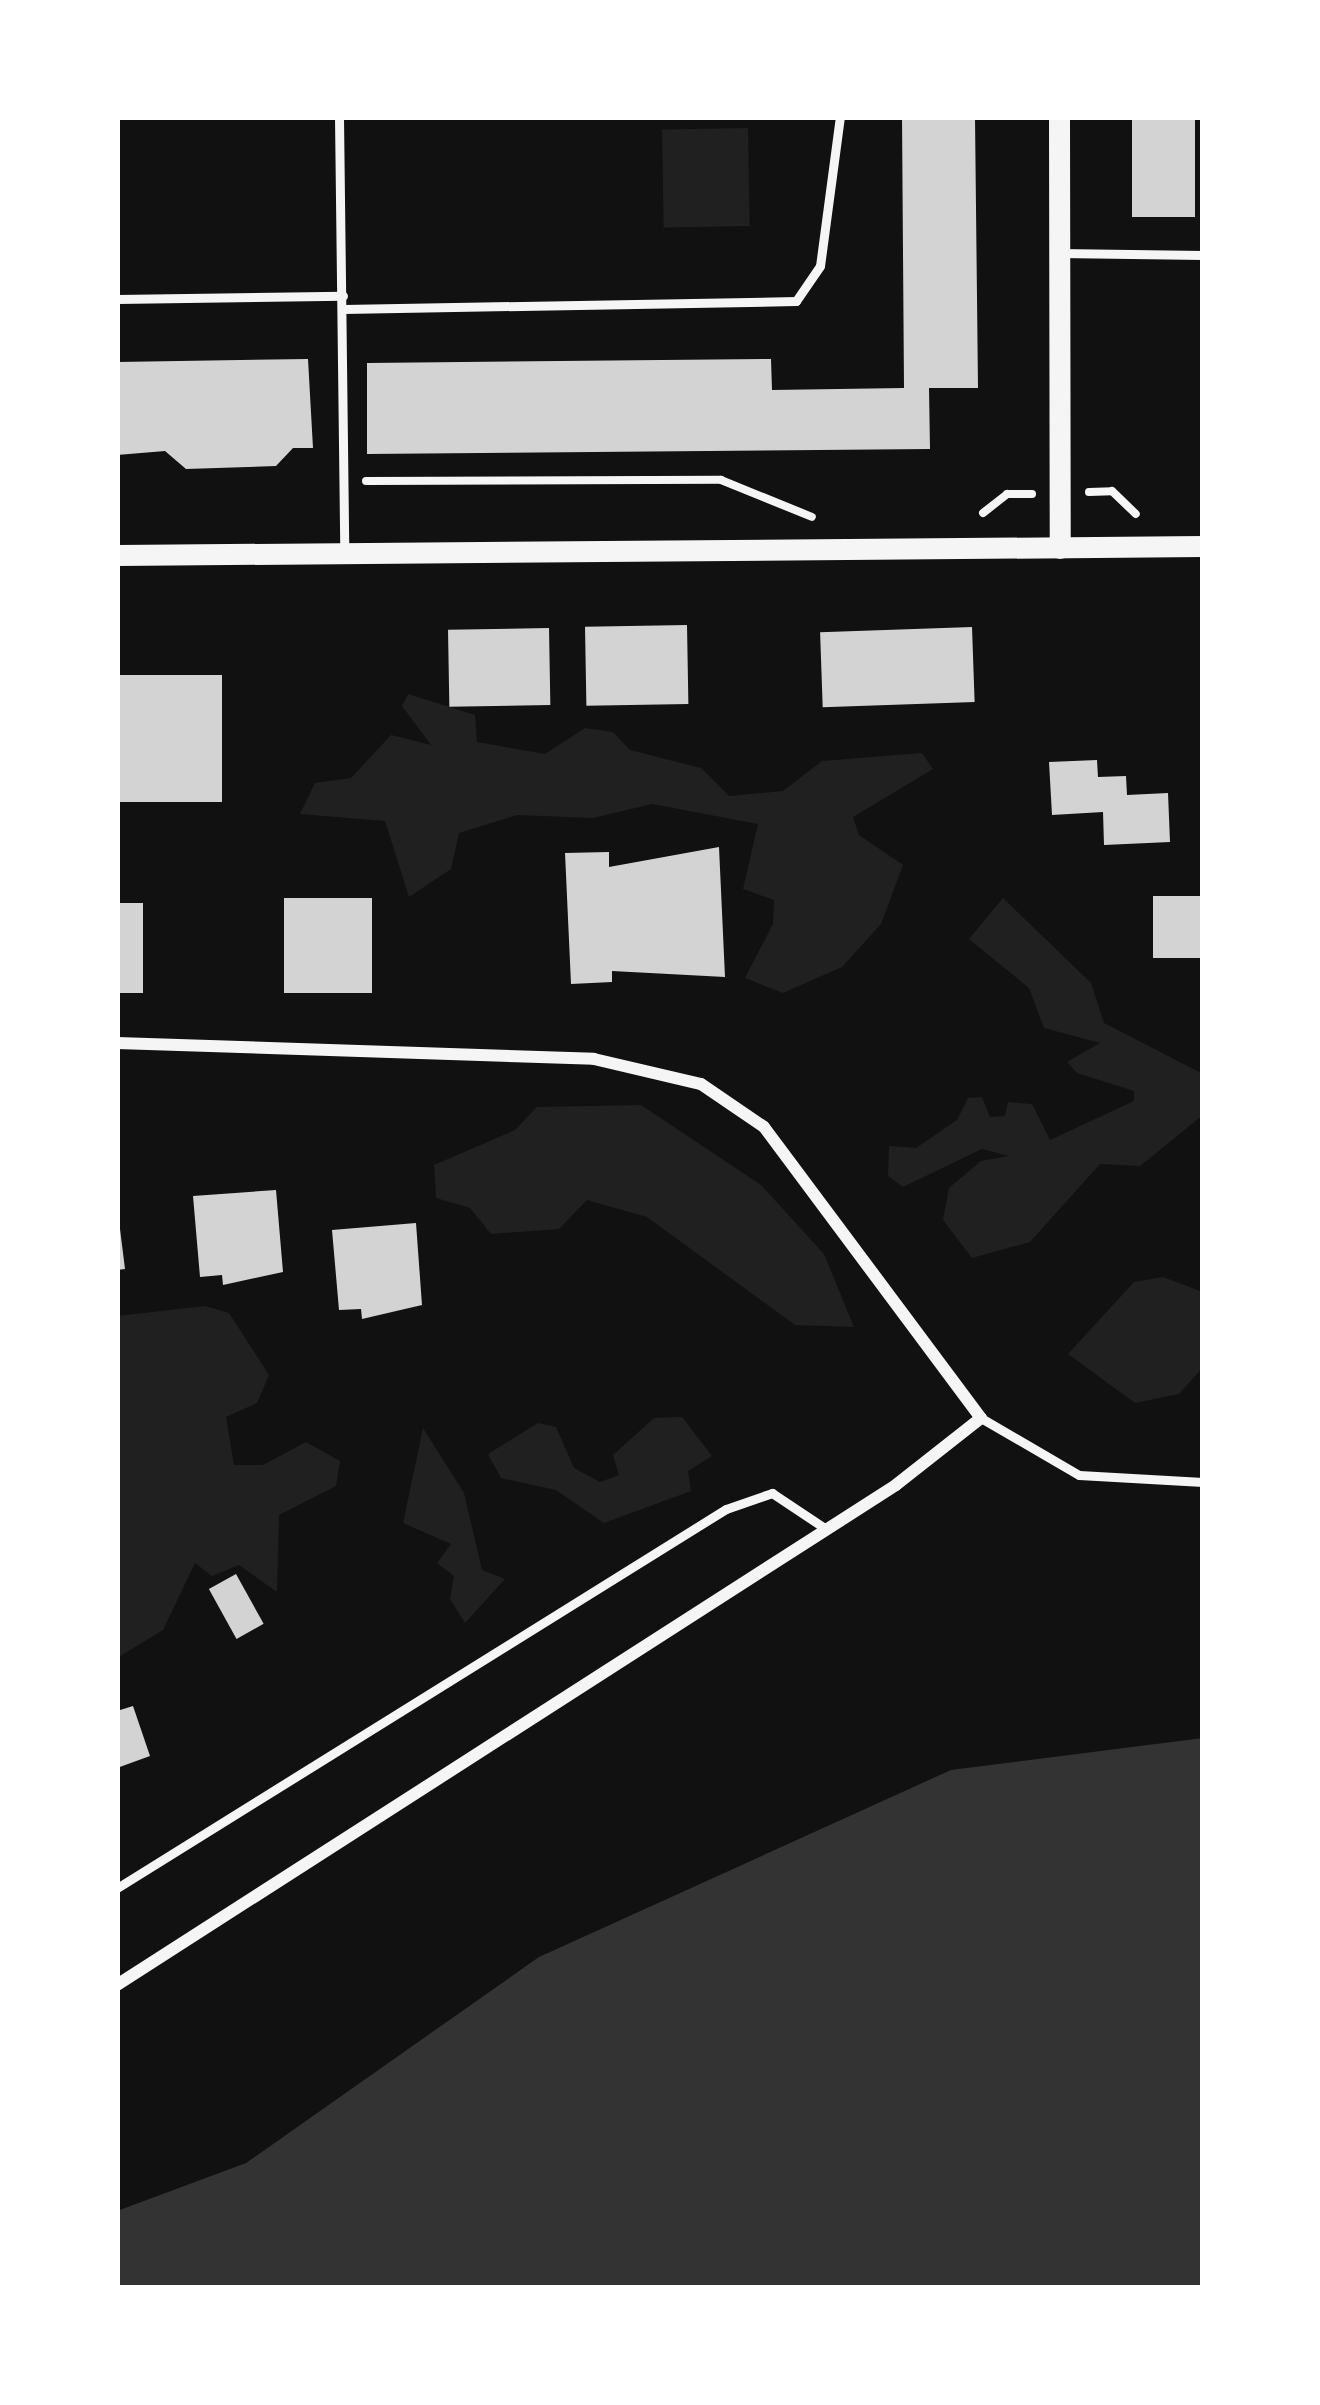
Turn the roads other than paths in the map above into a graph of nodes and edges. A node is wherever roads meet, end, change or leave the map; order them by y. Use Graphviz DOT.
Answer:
graph roads {
  1 [pos="339,117"];
  2 [pos="840,117"];
  3 [pos="1059,117"];
  4 [pos="1059,253"];
  5 [pos="1203,255"];
  6 [pos="343,296"];
  7 [pos="117,299"];
  8 [pos="343,309"];
  9 [pos="1203,546"];
  10 [pos="1060,548"];
  11 [pos="344,553"];
  12 [pos="117,555"];
  13 [pos="117,1043"];
  14 [pos="981,1418"];
  15 [pos="1203,1482"];
  16 [pos="826,1529"];
  17 [pos="117,1888"];
  18 [pos="117,1985"];
  1 -- 6 [label="lane"];
  2 -- 8 [label="lane"];
  3 -- 4 [label="street"];
  4 -- 5 [label="lane"];
  4 -- 10 [label="street"];
  6 -- 7 [label="lane"];
  6 -- 8 [label="lane"];
  8 -- 11 [label="lane"];
  9 -- 10 [label="street"];
  10 -- 11 [label="street"];
  11 -- 12 [label="street"];
  13 -- 14 [label="street"];
  14 -- 15 [label="lane"];
  14 -- 16 [label="street"];
  16 -- 17 [label="lane"];
  16 -- 18 [label="street"];
}
